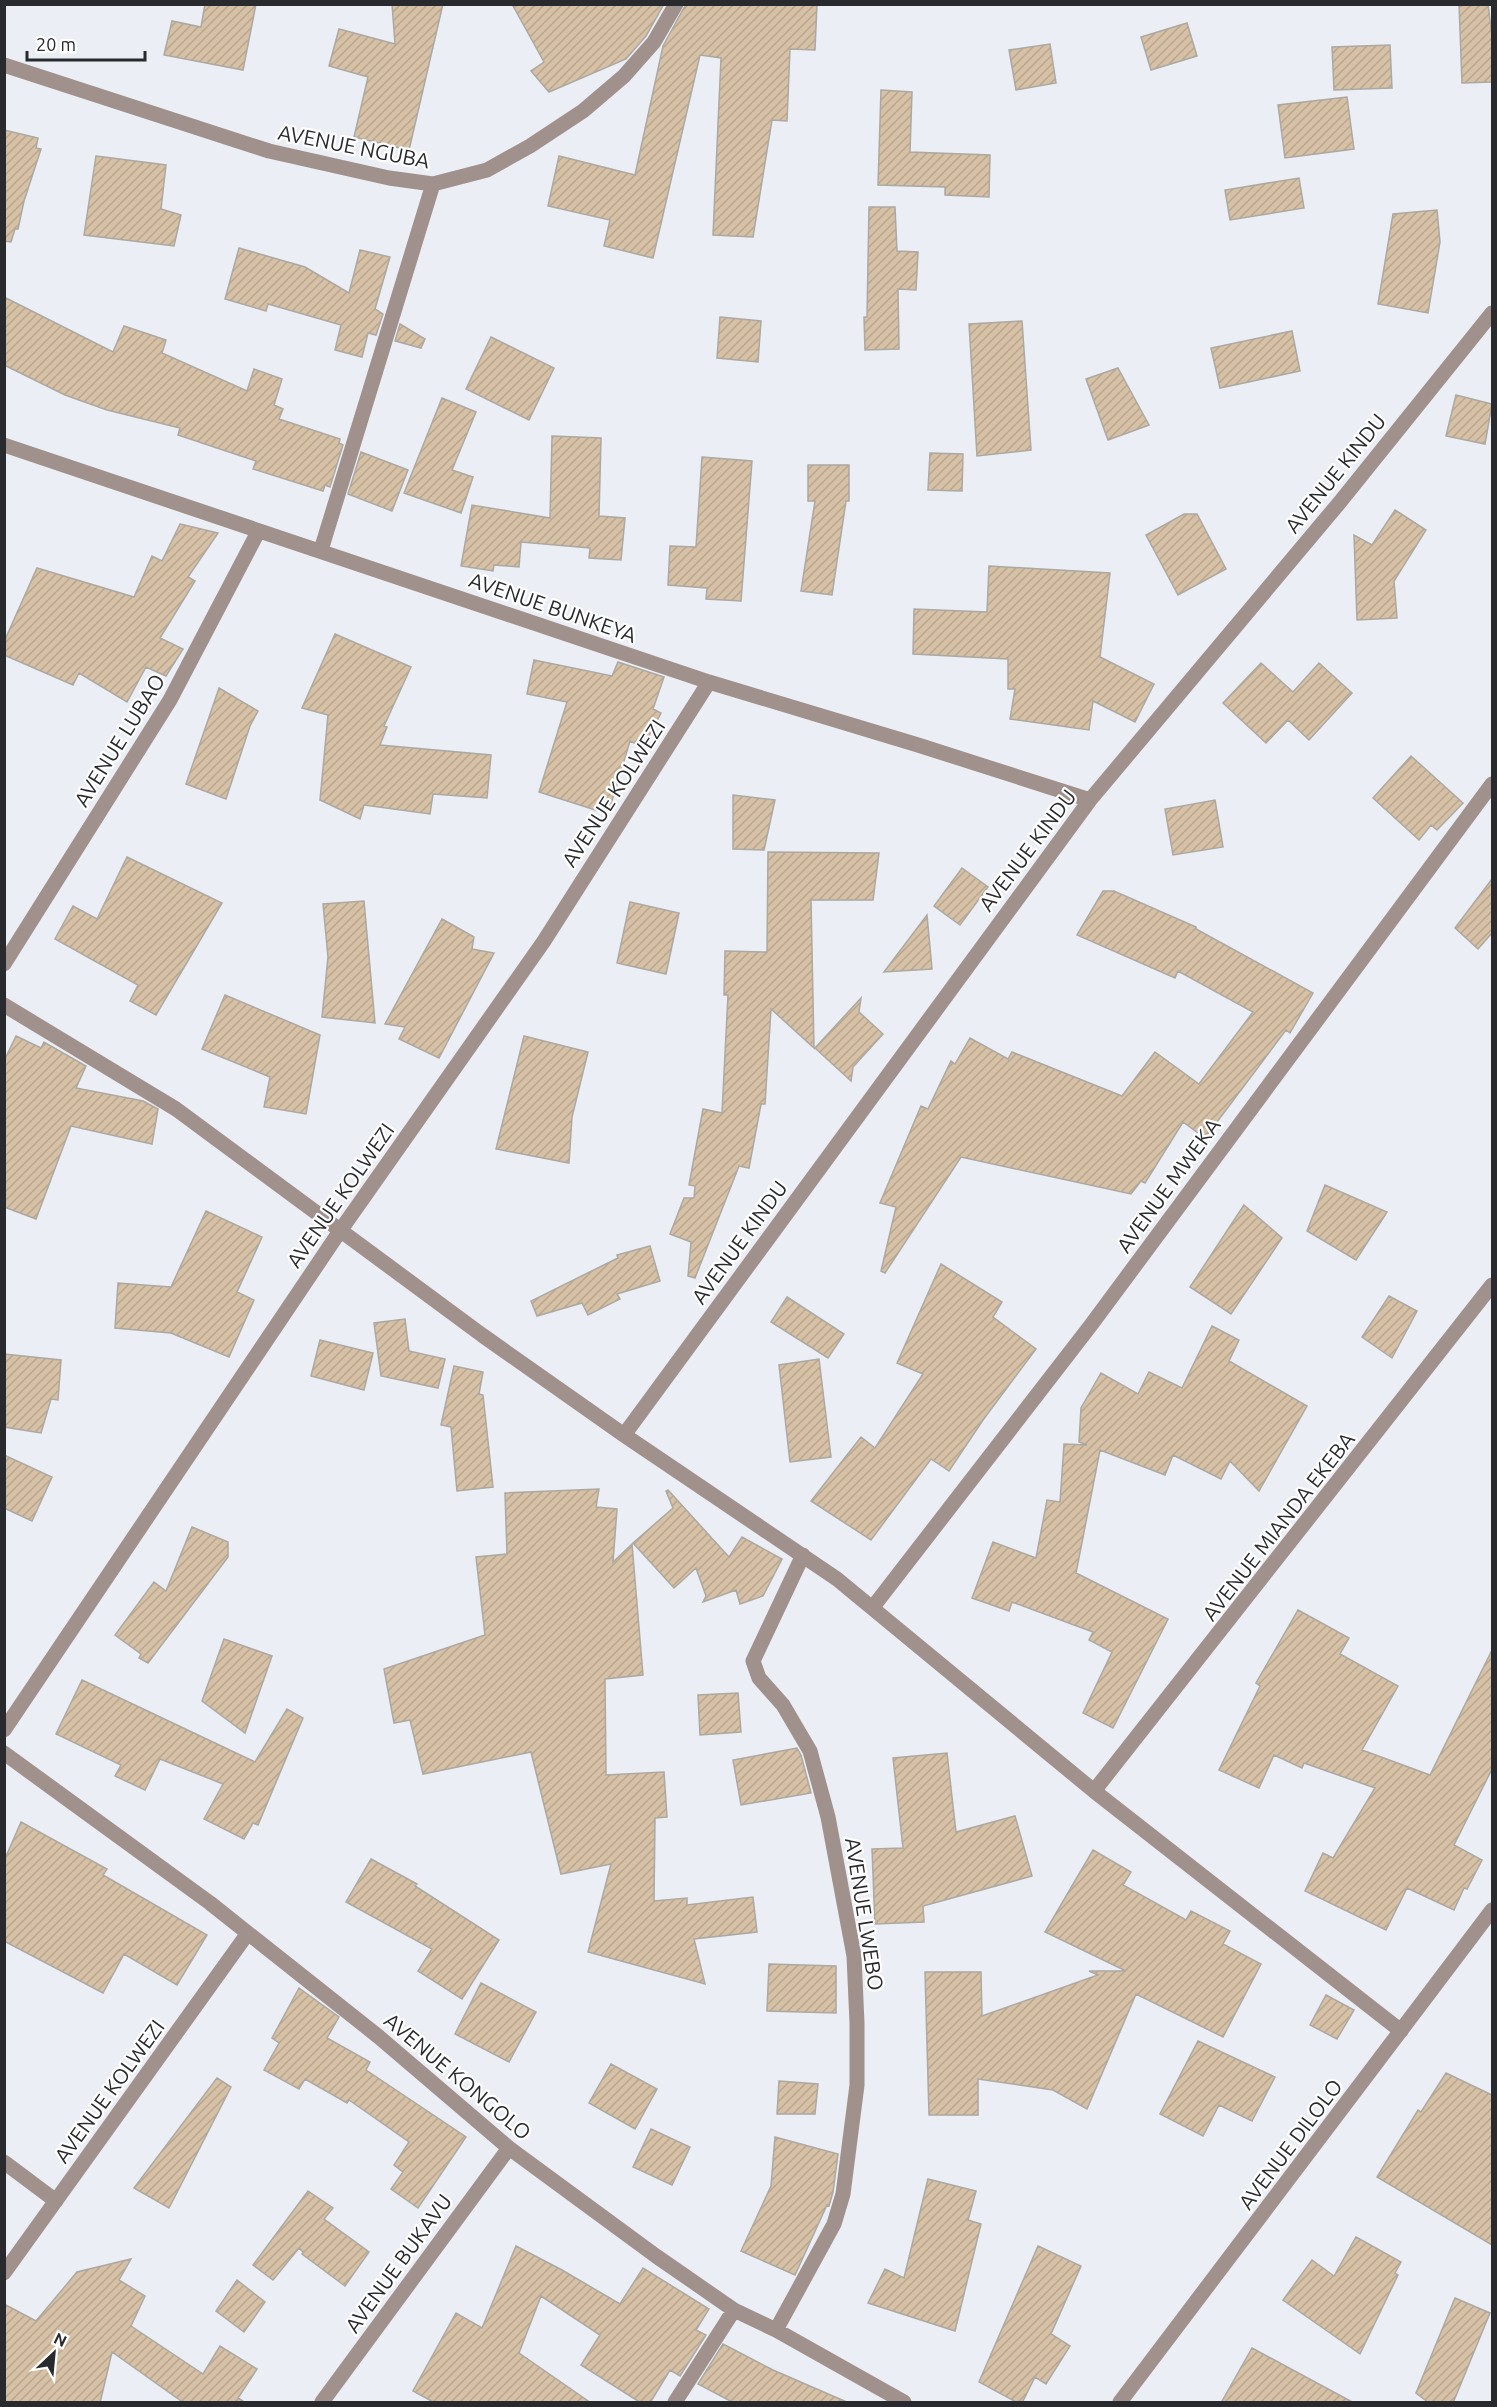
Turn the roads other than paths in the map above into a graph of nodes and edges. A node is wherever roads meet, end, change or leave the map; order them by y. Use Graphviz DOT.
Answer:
graph roads {
  1 [pos="676,4"];
  2 [pos="4,65"];
  3 [pos="433,184"];
  4 [pos="1492,313"];
  5 [pos="4,445"];
  6 [pos="258,532"];
  7 [pos="321,550"];
  8 [pos="709,682"];
  9 [pos="1492,784"];
  10 [pos="1090,800"];
  11 [pos="4,964"];
  12 [pos="4,1005"];
  13 [pos="340,1231"];
  14 [pos="1492,1285"];
  15 [pos="624,1435"];
  16 [pos="803,1555"];
  17 [pos="873,1607"];
  18 [pos="4,1730"];
  19 [pos="4,1753"];
  20 [pos="1094,1791"];
  21 [pos="1492,1910"];
  22 [pos="248,1933"];
  23 [pos="1401,2031"];
  24 [pos="509,2148"];
  25 [pos="4,2162"];
  26 [pos="56,2201"];
  27 [pos="4,2273"];
  28 [pos="734,2310"];
  29 [pos="776,2330"];
  30 [pos="322,2403"];
  31 [pos="675,2403"];
  32 [pos="904,2403"];
  33 [pos="1120,2403"];
  1 -- 3 [label="street, AVENUE NGUBA"];
  2 -- 3 [label="street, AVENUE NGUBA"];
  3 -- 7 [label="street"];
  4 -- 10 [label="street, AVENUE KINDU"];
  5 -- 6 [label="street, AVENUE BUNKEYA"];
  6 -- 7 [label="street, AVENUE BUNKEYA"];
  6 -- 11 [label="street, AVENUE LUBAO"];
  7 -- 8 [label="street, AVENUE BUNKEYA"];
  8 -- 10 [label="street, AVENUE BUNKEYA"];
  8 -- 13 [label="street, AVENUE KOLWEZI"];
  9 -- 17 [label="street, AVENUE MWEKA"];
  10 -- 15 [label="street, AVENUE KINDU"];
  12 -- 13 [label="street"];
  13 -- 15 [label="street"];
  13 -- 18 [label="street, AVENUE KOLWEZI"];
  14 -- 20 [label="street, AVENUE MIANDA EKEBA"];
  15 -- 16 [label="street"];
  16 -- 17 [label="street"];
  16 -- 29 [label="street, AVENUE LWEBO"];
  17 -- 20 [label="street"];
  19 -- 22 [label="street, AVENUE KONGOLO"];
  20 -- 23 [label="street"];
  21 -- 23 [label="street, AVENUE DILOLO"];
  22 -- 24 [label="street, AVENUE KONGOLO"];
  22 -- 26 [label="street, AVENUE KOLWEZI"];
  23 -- 33 [label="street, AVENUE DILOLO"];
  24 -- 28 [label="street, AVENUE KONGOLO"];
  24 -- 30 [label="street, AVENUE BUKAVU"];
  25 -- 26 [label="street"];
  26 -- 27 [label="street, AVENUE KOLWEZI"];
  28 -- 29 [label="street, AVENUE KONGOLO"];
  28 -- 31 [label="street"];
  29 -- 32 [label="street, AVENUE KONGOLO"];
}
